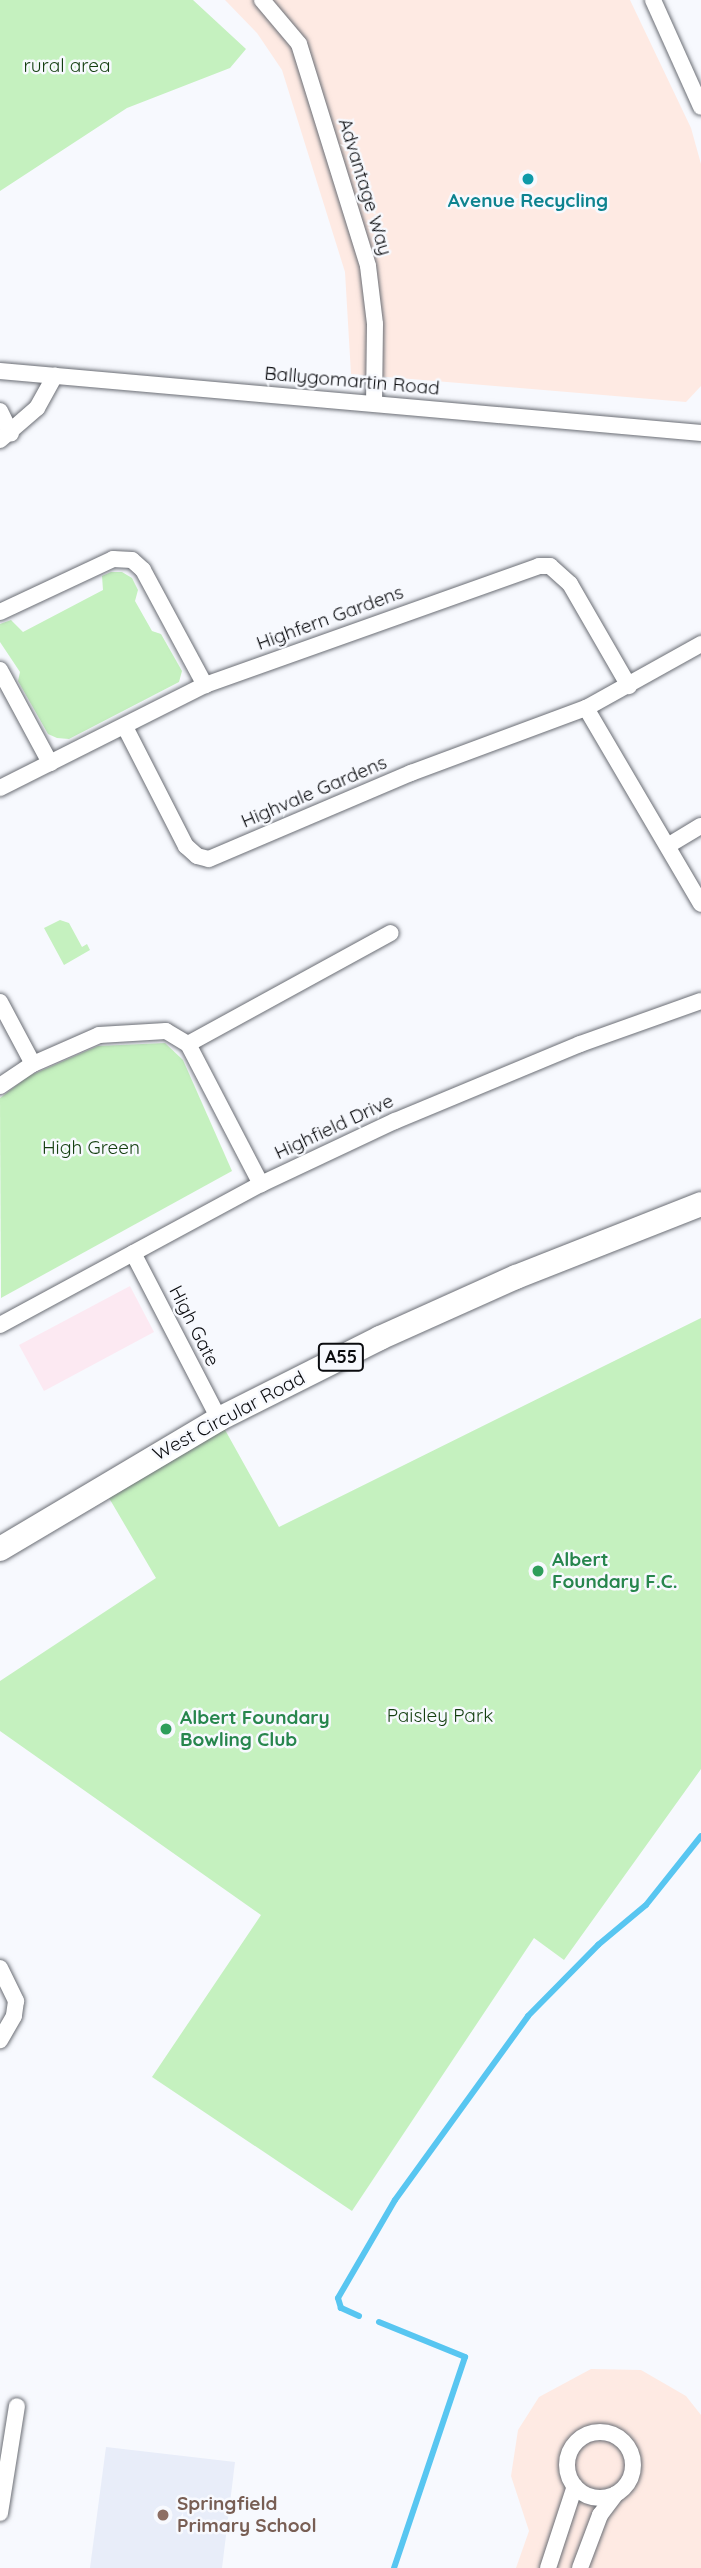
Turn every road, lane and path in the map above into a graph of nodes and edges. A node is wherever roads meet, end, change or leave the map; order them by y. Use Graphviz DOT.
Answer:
graph roads {
  1 [pos="262,0"];
  2 [pos="653,0"];
  3 [pos="701,107"];
  4 [pos="0,371"];
  5 [pos="55,376"];
  6 [pos="374,403"];
  7 [pos="0,411"];
  8 [pos="701,433"];
  9 [pos="6,437"];
  10 [pos="0,612"];
  11 [pos="701,644"];
  12 [pos="0,670"];
  13 [pos="205,685"];
  14 [pos="629,686"];
  15 [pos="586,708"];
  16 [pos="125,727"];
  17 [pos="50,763"];
  18 [pos="0,788"];
  19 [pos="701,825"];
  20 [pos="669,845"];
  21 [pos="701,904"];
  22 [pos="391,933"];
  23 [pos="701,1001"];
  24 [pos="0,1002"];
  25 [pos="188,1044"];
  26 [pos="33,1063"];
  27 [pos="0,1086"];
  28 [pos="261,1184"];
  29 [pos="701,1205"];
  30 [pos="133,1253"];
  31 [pos="1,1322"];
  32 [pos="219,1419"];
  33 [pos="0,1549"];
  34 [pos="0,1968"];
  35 [pos="0,2040"];
  36 [pos="17,2406"];
  37 [pos="575,2486"];
  38 [pos="616,2494"];
  39 [pos="0,2513"];
  40 [pos="548,2568"];
  41 [pos="580,2568"];
  1 -- 6 [label="street, Advantage Way"];
  2 -- 3 [label="street"];
  4 -- 5 [label="street, Ballygomartin Road"];
  5 -- 6 [label="street, Ballygomartin Road"];
  5 -- 9 [label="street"];
  6 -- 8 [label="street, Ballygomartin Road"];
  7 -- 9 [label="street"];
  10 -- 13 [label="street"];
  11 -- 14 [label="street"];
  12 -- 17 [label="street"];
  13 -- 14 [label="street, Highfern Gardens"];
  13 -- 16 [label="street, Highfern Gardens"];
  14 -- 15 [label="street"];
  15 -- 16 [label="street, Highvale Gardens"];
  15 -- 20 [label="street"];
  16 -- 17 [label="street, Highfern Gardens"];
  17 -- 18 [label="street, Highfern Gardens"];
  19 -- 20 [label="street"];
  20 -- 21 [label="street"];
  22 -- 25 [label="street"];
  23 -- 28 [label="street, Highfield Drive"];
  24 -- 26 [label="street"];
  25 -- 26 [label="street"];
  25 -- 28 [label="street"];
  26 -- 27 [label="street"];
  28 -- 30 [label="street, Highfield Drive"];
  29 -- 32 [label="highway, West Circular Road / A55"];
  30 -- 31 [label="street, Highfield Drive"];
  30 -- 32 [label="street, High Gate"];
  32 -- 33 [label="highway, West Circular Road / A55"];
  34 -- 35 [label="street"];
  36 -- 39 [label="street"];
  37 -- 38 [label="street"];
  37 -- 38 [label="street"];
  37 -- 40 [label="street"];
  38 -- 41 [label="street"];
}
